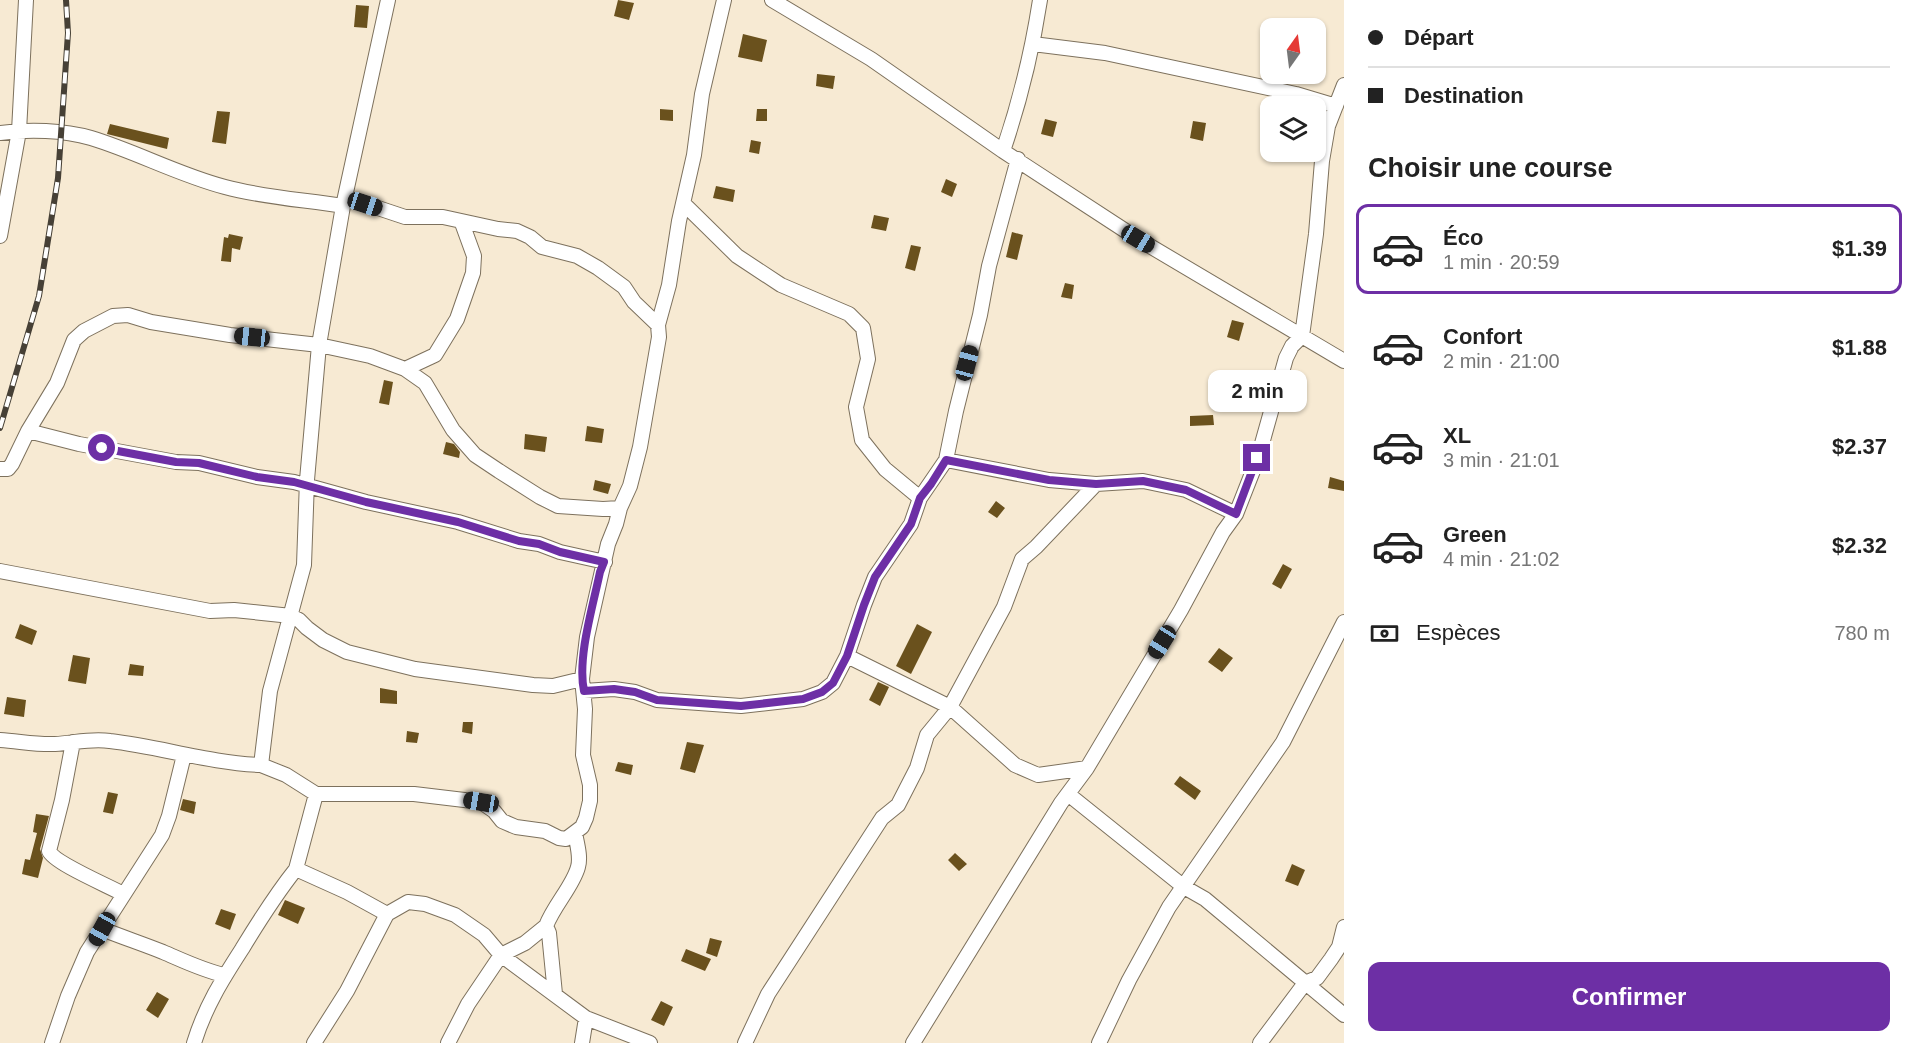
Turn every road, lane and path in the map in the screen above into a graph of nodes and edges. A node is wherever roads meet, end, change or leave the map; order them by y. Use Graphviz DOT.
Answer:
graph roads {
  1 [pos="26,0"];
  2 [pos="388,0"];
  3 [pos="724,0"];
  4 [pos="772,0"];
  5 [pos="1040,0"];
  6 [pos="1033,44"];
  7 [pos="1344,85"];
  8 [pos="1336,106"];
  9 [pos="19,131"];
  10 [pos="0,133"];
  11 [pos="1003,151"];
  12 [pos="1018,159"];
  13 [pos="344,202"];
  14 [pos="683,203"];
  15 [pos="462,223"];
  16 [pos="0,236"];
  17 [pos="658,325"];
  18 [pos="1302,336"];
  19 [pos="319,345"];
  20 [pos="1344,361"];
  21 [pos="405,369"];
  22 [pos="28,431"];
  23 [pos="946,460"];
  24 [pos="0,469"];
  25 [pos="1096,484"];
  26 [pos="307,485"];
  27 [pos="920,498"];
  28 [pos="620,508"];
  29 [pos="1236,514"];
  30 [pos="604,562"];
  31 [pos="0,571"];
  32 [pos="291,616"];
  33 [pos="1344,622"];
  34 [pos="847,656"];
  35 [pos="583,685"];
  36 [pos="950,707"];
  37 [pos="0,740"];
  38 [pos="73,742"];
  39 [pos="184,754"];
  40 [pos="261,765"];
  41 [pos="1087,768"];
  42 [pos="316,794"];
  43 [pos="1068,794"];
  44 [pos="575,833"];
  45 [pos="296,869"];
  46 [pos="1184,886"];
  47 [pos="123,894"];
  48 [pos="387,914"];
  49 [pos="546,926"];
  50 [pos="1344,927"];
  51 [pos="102,929"];
  52 [pos="501,955"];
  53 [pos="225,975"];
  54 [pos="1305,983"];
  55 [pos="555,994"];
  56 [pos="1344,1015"];
  57 [pos="586,1018"];
  58 [pos="52,1043"];
  59 [pos="194,1043"];
  60 [pos="314,1043"];
  61 [pos="448,1043"];
  62 [pos="582,1043"];
  63 [pos="650,1043"];
  64 [pos="746,1043"];
  65 [pos="913,1043"];
  66 [pos="1099,1043"];
  67 [pos="1260,1043"];
  1 -- 9 [label="street"];
  2 -- 13 [label="street"];
  3 -- 14 [label="street"];
  4 -- 11 [label="street"];
  5 -- 6 [label="street"];
  6 -- 8 [label="street"];
  6 -- 11 [label="street"];
  7 -- 8 [label="street"];
  8 -- 18 [label="street"];
  9 -- 10 [label="street"];
  9 -- 13 [label="street"];
  9 -- 16 [label="street"];
  11 -- 12 [label="street"];
  12 -- 18 [label="street"];
  12 -- 23 [label="street"];
  13 -- 15 [label="street"];
  13 -- 19 [label="street"];
  14 -- 17 [label="street"];
  14 -- 27 [label="street"];
  15 -- 17 [label="street"];
  15 -- 21 [label="street"];
  17 -- 28 [label="street"];
  18 -- 20 [label="street"];
  18 -- 29 [label="street"];
  19 -- 21 [label="street"];
  19 -- 22 [label="street"];
  19 -- 26 [label="street"];
  21 -- 28 [label="street"];
  22 -- 24 [label="street"];
  22 -- 26 [label="street"];
  23 -- 25 [label="street"];
  23 -- 27 [label="street"];
  25 -- 29 [label="street"];
  25 -- 36 [label="street"];
  26 -- 30 [label="street"];
  26 -- 32 [label="street"];
  27 -- 34 [label="street"];
  28 -- 30 [label="street"];
  29 -- 41 [label="street"];
  30 -- 35 [label="street"];
  31 -- 32 [label="street"];
  32 -- 35 [label="street"];
  32 -- 40 [label="street"];
  33 -- 46 [label="street"];
  34 -- 35 [label="street"];
  34 -- 36 [label="street"];
  35 -- 44 [label="street"];
  36 -- 41 [label="street"];
  36 -- 64 [label="street"];
  37 -- 38 [label="street"];
  38 -- 39 [label="street"];
  38 -- 47 [label="street"];
  39 -- 40 [label="street"];
  39 -- 47 [label="street"];
  40 -- 42 [label="street"];
  41 -- 43 [label="street"];
  42 -- 44 [label="street"];
  42 -- 45 [label="street"];
  43 -- 46 [label="street"];
  43 -- 65 [label="street"];
  44 -- 49 [label="street"];
  45 -- 48 [label="street"];
  45 -- 53 [label="street"];
  46 -- 54 [label="street"];
  46 -- 66 [label="street"];
  47 -- 51 [label="street"];
  48 -- 52 [label="street"];
  48 -- 60 [label="street"];
  49 -- 52 [label="street"];
  49 -- 55 [label="street"];
  50 -- 54 [label="street"];
  51 -- 53 [label="street"];
  51 -- 58 [label="street"];
  52 -- 55 [label="street"];
  52 -- 61 [label="street"];
  53 -- 59 [label="street"];
  54 -- 56 [label="street"];
  54 -- 67 [label="street"];
  55 -- 57 [label="street"];
  57 -- 62 [label="street"];
  57 -- 63 [label="street"];
}
